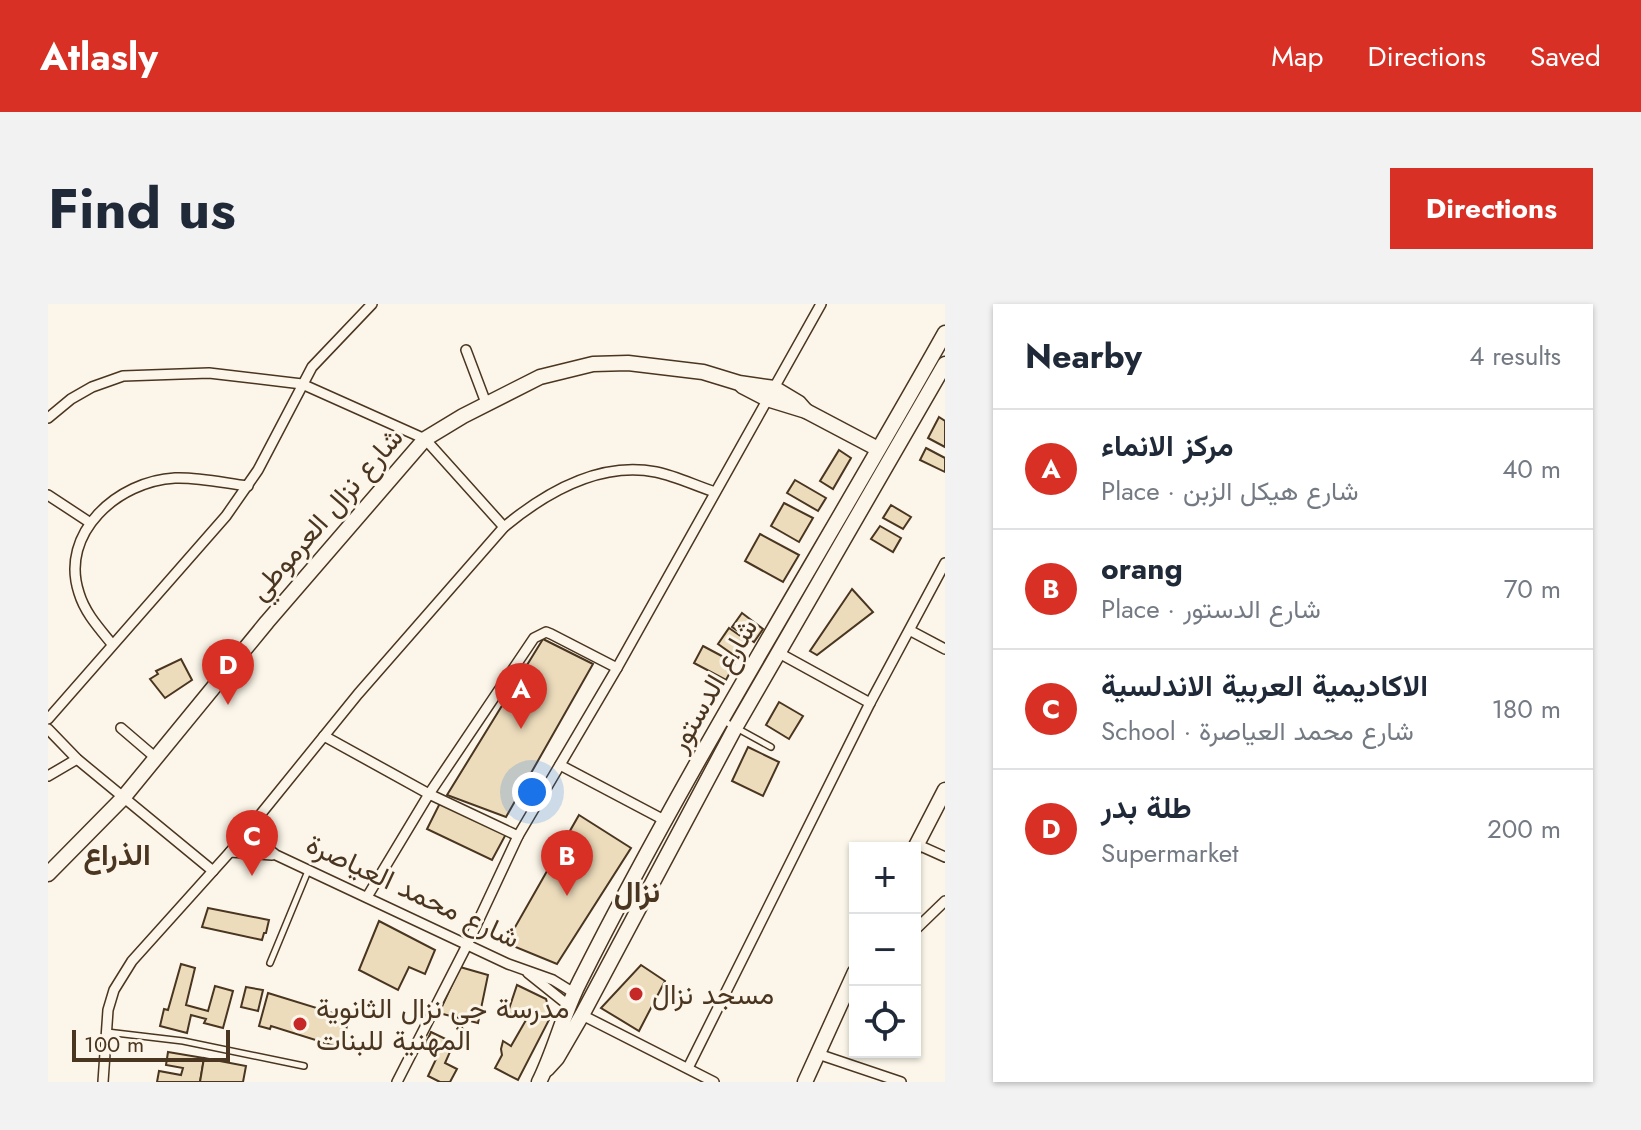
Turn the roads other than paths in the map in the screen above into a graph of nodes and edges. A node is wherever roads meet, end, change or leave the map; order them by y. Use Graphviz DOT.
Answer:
graph roads {
  1 [pos="372,304"];
  2 [pos="821,304"];
  3 [pos="945,333"];
  4 [pos="466,350"];
  5 [pos="945,364"];
  6 [pos="302,384"];
  7 [pos="770,393"];
  8 [pos="486,403"];
  9 [pos="48,418"];
  10 [pos="425,439"];
  11 [pos="878,449"];
  12 [pos="248,486"];
  13 [pos="715,492"];
  14 [pos="48,495"];
  15 [pos="89,522"];
  16 [pos="504,527"];
  17 [pos="945,563"];
  18 [pos="911,631"];
  19 [pos="112,644"];
  20 [pos="945,649"];
  21 [pos="779,653"];
  22 [pos="617,668"];
  23 [pos="870,703"];
  24 [pos="48,719"];
  25 [pos="721,720"];
  26 [pos="121,728"];
  27 [pos="735,728"];
  28 [pos="48,729"];
  29 [pos="324,736"];
  30 [pos="771,747"];
  31 [pos="156,758"];
  32 [pos="77,759"];
  33 [pos="560,765"];
  34 [pos="48,776"];
  35 [pos="945,790"];
  36 [pos="429,794"];
  37 [pos="123,798"];
  38 [pos="666,821"];
  39 [pos="247,832"];
  40 [pos="518,836"];
  41 [pos="918,842"];
  42 [pos="921,848"];
  43 [pos="230,852"];
  44 [pos="276,855"];
  45 [pos="945,857"];
  46 [pos="309,870"];
  47 [pos="213,871"];
  48 [pos="48,874"];
  49 [pos="367,897"];
  50 [pos="945,901"];
  51 [pos="921,924"];
  52 [pos="467,945"];
  53 [pos="270,963"];
  54 [pos="849,986"];
  55 [pos="571,999"];
  56 [pos="585,1009"];
  57 [pos="106,1032"];
  58 [pos="818,1054"];
  59 [pos="304,1066"];
  60 [pos="688,1068"];
  61 [pos="541,1077"];
  62 [pos="103,1082"];
  63 [pos="397,1082"];
  64 [pos="714,1082"];
  65 [pos="805,1082"];
  66 [pos="901,1082"];
  1 -- 6 [label="street"];
  2 -- 7 [label="street"];
  3 -- 11 [label="main road, شارع الدستور"];
  4 -- 8 [label="street"];
  5 -- 21 [label="main road, شارع الدستور"];
  6 -- 9 [label="street"];
  6 -- 10 [label="street"];
  6 -- 12 [label="street"];
  7 -- 8 [label="main road, شارع نزال العرموطي"];
  7 -- 11 [label="main road, شارع نزال العرموطي"];
  7 -- 13 [label="street"];
  8 -- 10 [label="main road, شارع نزال العرموطي"];
  10 -- 16 [label="street"];
  10 -- 31 [label="main road, شارع نزال العرموطي"];
  11 -- 25 [label="main road, شارع الدستور"];
  12 -- 15 [label="street"];
  12 -- 19 [label="street"];
  13 -- 16 [label="street"];
  13 -- 22 [label="street"];
  14 -- 15 [label="street"];
  15 -- 19 [label="street"];
  16 -- 29 [label="street"];
  17 -- 18 [label="street"];
  18 -- 20 [label="street"];
  18 -- 23 [label="street"];
  19 -- 24 [label="street"];
  21 -- 23 [label="street"];
  21 -- 27 [label="main road, شارع الدستور"];
  22 -- 33 [label="street"];
  22 -- 36 [label="street"];
  23 -- 60 [label="street"];
  25 -- 27 [label="lane"];
  25 -- 38 [label="main road, شارع الدستور"];
  26 -- 31 [label="street"];
  27 -- 30 [label="lane"];
  27 -- 56 [label="main road, شارع الدستور"];
  28 -- 32 [label="street"];
  29 -- 36 [label="street"];
  29 -- 39 [label="street"];
  31 -- 37 [label="main road, شارع نزال العرموطي"];
  32 -- 34 [label="street"];
  32 -- 37 [label="street"];
  33 -- 38 [label="street"];
  33 -- 40 [label="street"];
  35 -- 41 [label="main road"];
  36 -- 40 [label="street"];
  36 -- 49 [label="street"];
  37 -- 47 [label="street"];
  37 -- 48 [label="main road, شارع نزال العرموطي"];
  38 -- 55 [label="main road, شارع الدستور"];
  39 -- 43 [label="street"];
  39 -- 44 [label="street, شارع محمد العياصرة"];
  40 -- 52 [label="street"];
  42 -- 45 [label="street"];
  43 -- 44 [label="street, شارع محمد العياصرة"];
  43 -- 47 [label="street"];
  44 -- 46 [label="street, شارع محمد العياصرة"];
  46 -- 49 [label="street, شارع محمد العياصرة"];
  46 -- 53 [label="lane"];
  47 -- 57 [label="street"];
  49 -- 52 [label="street, شارع محمد العياصرة"];
  50 -- 51 [label="street"];
  52 -- 55 [label="street, شارع محمد العياصرة"];
  52 -- 63 [label="street"];
  54 -- 58 [label="main road"];
  55 -- 56 [label="main road, شارع محمد العياصرة"];
  55 -- 61 [label="main road, شارع الدستور"];
  56 -- 60 [label="street"];
  56 -- 61 [label="main road, شارع الدستور"];
  57 -- 59 [label="lane"];
  57 -- 62 [label="street"];
  58 -- 65 [label="main road"];
  58 -- 66 [label="street"];
  60 -- 64 [label="street"];
}
